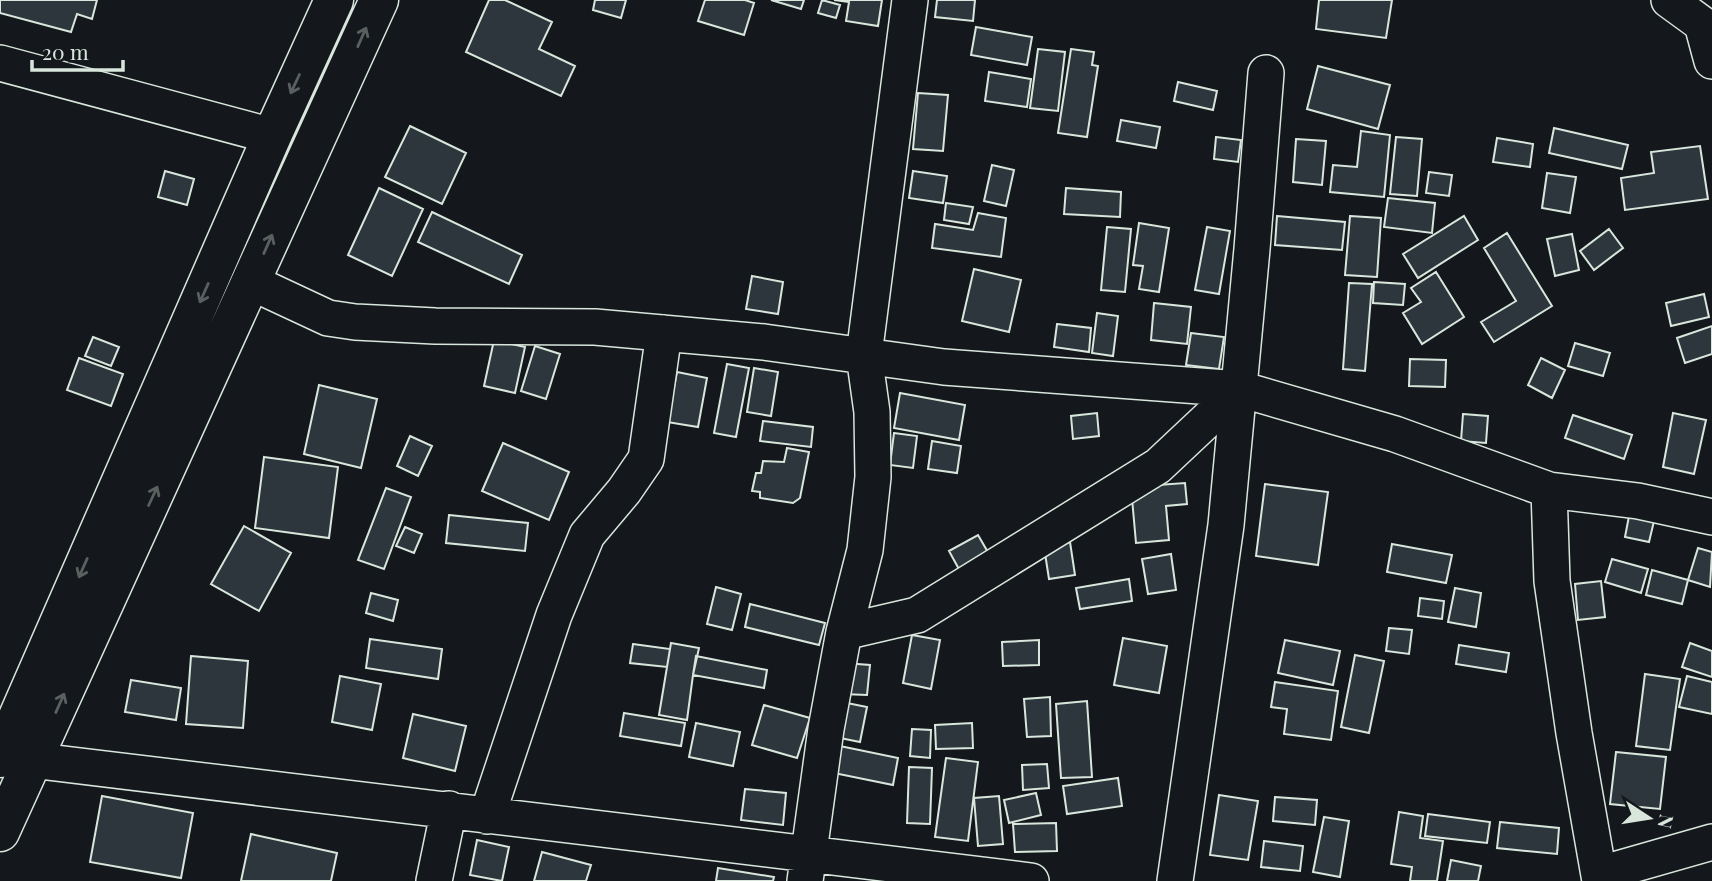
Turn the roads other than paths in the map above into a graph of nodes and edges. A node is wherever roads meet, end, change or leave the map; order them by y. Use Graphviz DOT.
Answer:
graph roads {
  1 [pos="334,0"];
  2 [pos="379,0"];
  3 [pos="910,0"];
  4 [pos="1669,0"];
  5 [pos="1707,19"];
  6 [pos="1712,61"];
  7 [pos="0,63"];
  8 [pos="1265,74"];
  9 [pos="272,136"];
  10 [pos="251,282"];
  11 [pos="664,333"];
  12 [pos="864,355"];
  13 [pos="1240,389"];
  14 [pos="1549,490"];
  15 [pos="1712,517"];
  16 [pos="844,632"];
  17 [pos="9,758"];
  18 [pos="449,809"];
  19 [pos="487,816"];
  20 [pos="0,832"];
  21 [pos="1712,842"];
  22 [pos="807,868"];
  23 [pos="1600,878"];
  24 [pos="434,881"];
  25 [pos="1031,881"];
  26 [pos="1175,881"];
  1 -- 9 [label="main road, one-way"];
  10 -- 2 [label="main road, one-way"];
  3 -- 12 [label="street"];
  4 -- 5 [label="street"];
  5 -- 6 [label="street"];
  7 -- 9 [label="street"];
  8 -- 13 [label="street"];
  9 -- 17 [label="main road, one-way"];
  10 -- 11 [label="street"];
  17 -- 10 [label="main road, one-way"];
  11 -- 12 [label="street"];
  11 -- 19 [label="street"];
  12 -- 13 [label="street"];
  12 -- 16 [label="street"];
  13 -- 14 [label="street"];
  13 -- 16 [label="street"];
  13 -- 26 [label="street"];
  14 -- 15 [label="street"];
  14 -- 23 [label="street"];
  16 -- 22 [label="street"];
  17 -- 18 [label="street"];
  17 -- 20 [label="main road"];
  18 -- 19 [label="street"];
  18 -- 24 [label="street"];
  19 -- 22 [label="street"];
  21 -- 23 [label="street"];
  22 -- 25 [label="street"];
}
